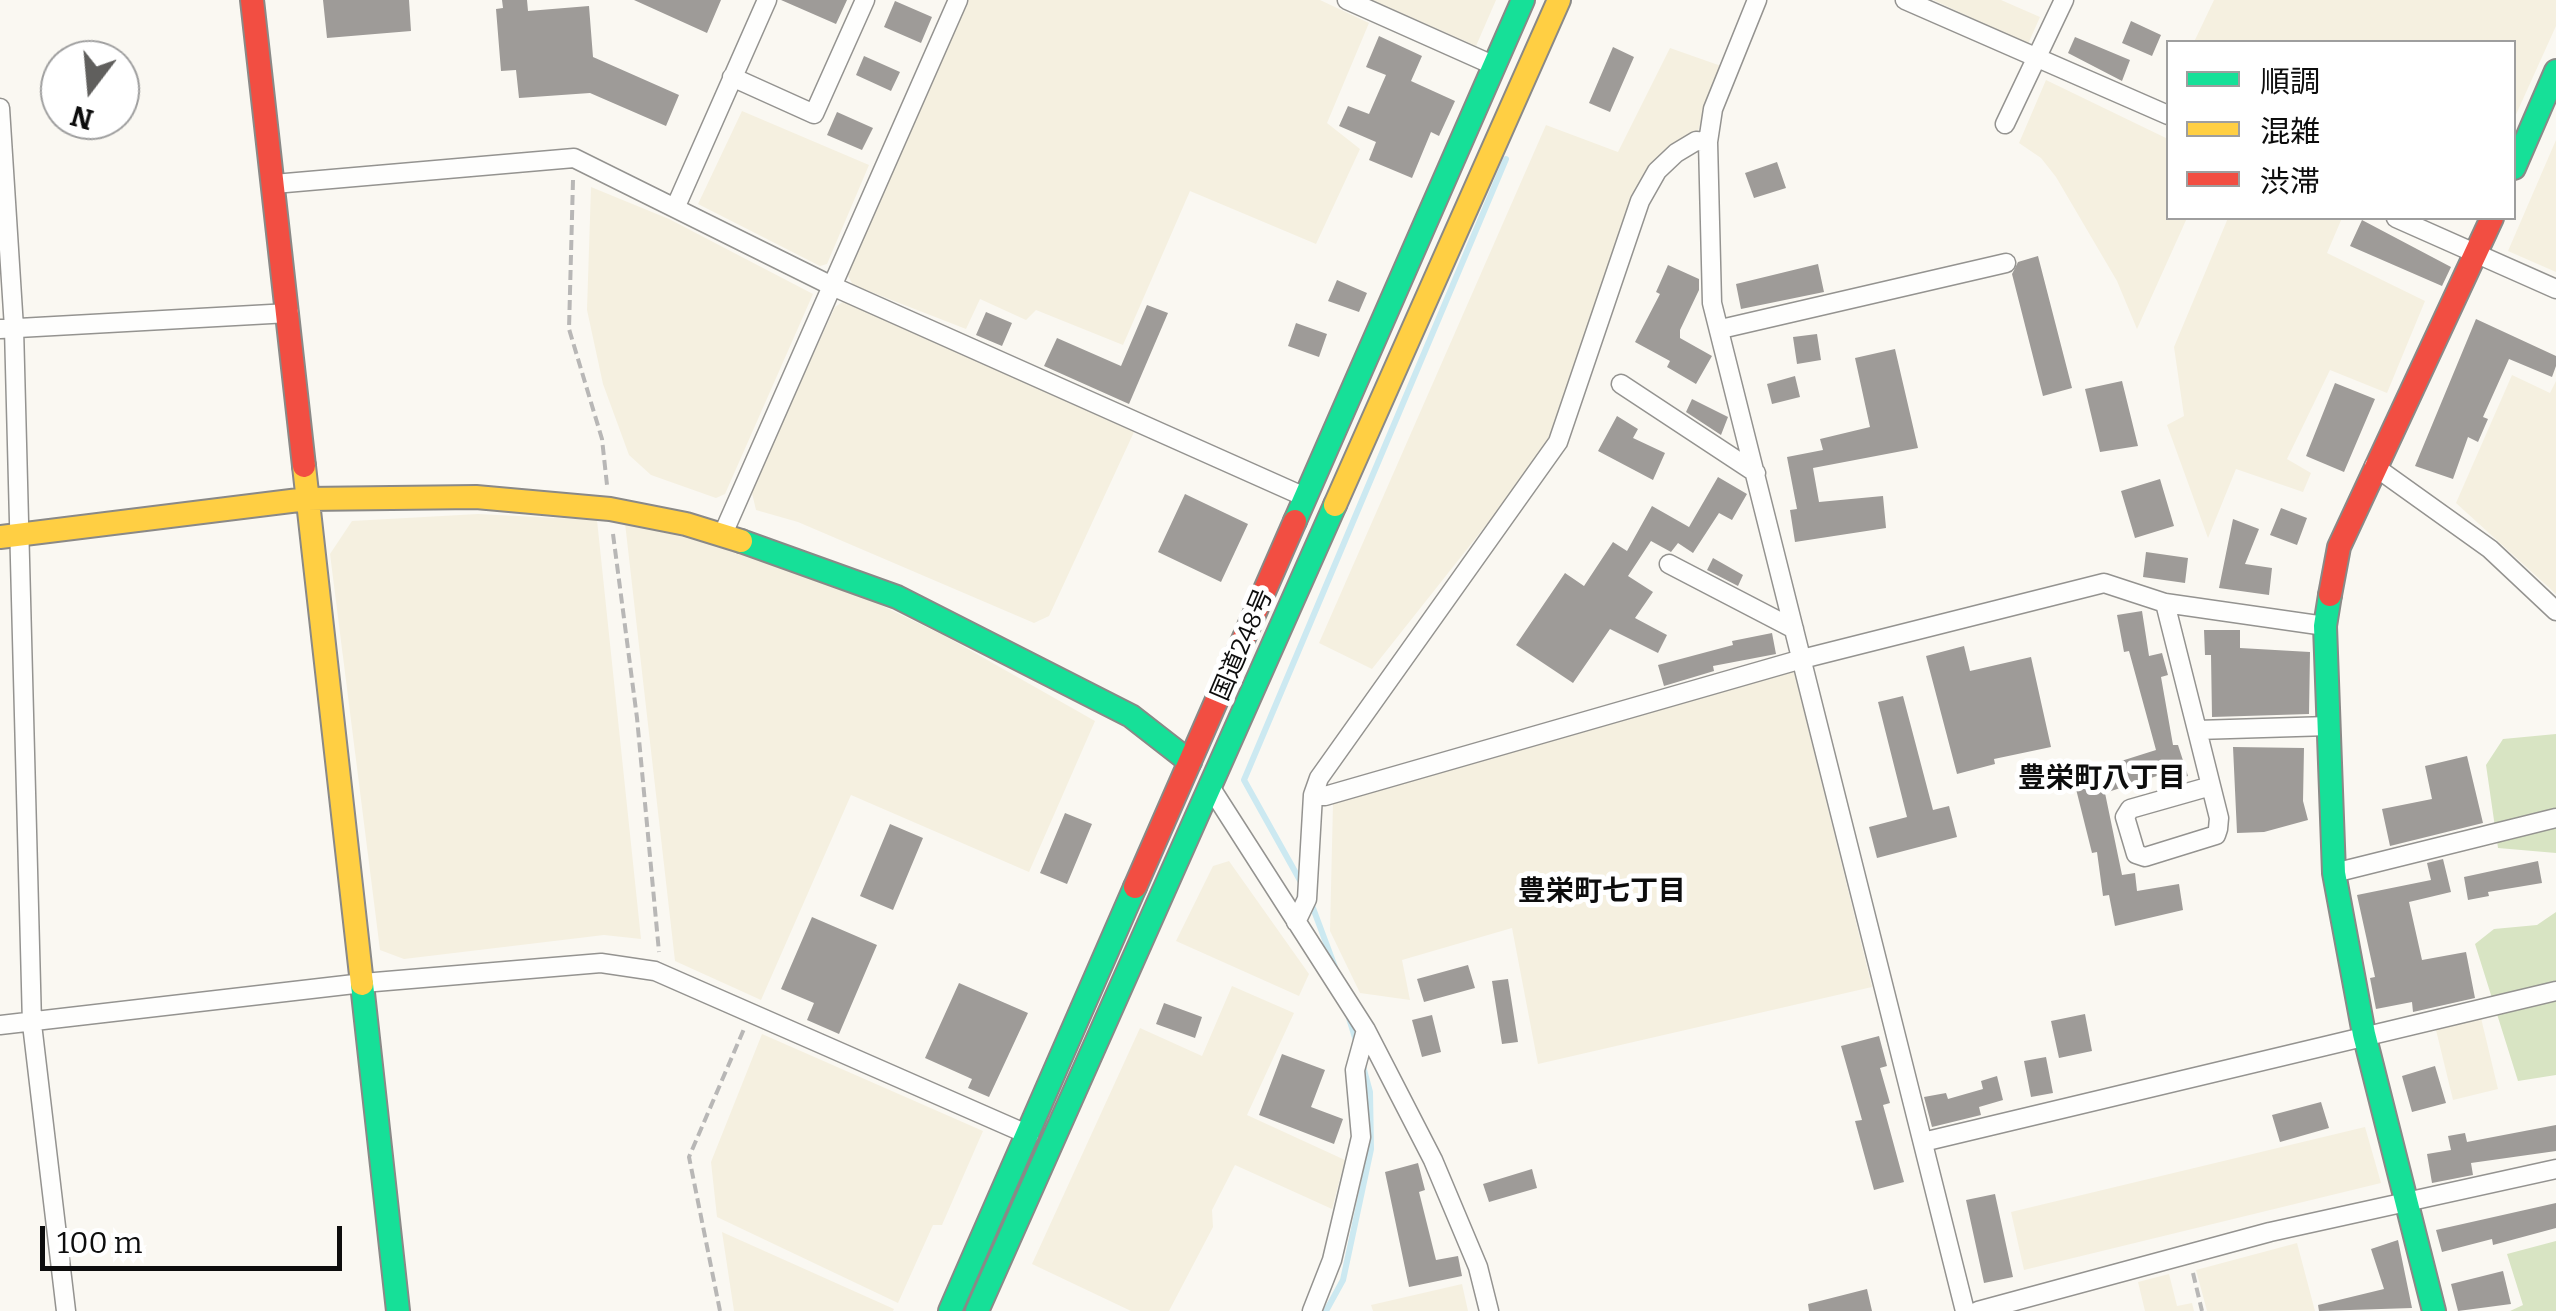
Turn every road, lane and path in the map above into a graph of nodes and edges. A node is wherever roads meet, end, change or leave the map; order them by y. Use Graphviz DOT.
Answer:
graph roads {
  1 [pos="252,0"];
  2 [pos="767,0"];
  3 [pos="865,0"];
  4 [pos="958,0"];
  5 [pos="1347,0"];
  6 [pos="1523,0"];
  7 [pos="1559,0"];
  8 [pos="1757,0"];
  9 [pos="1905,0"];
  10 [pos="2064,0"];
  11 [pos="2039,56"];
  12 [pos="1496,66"];
  13 [pos="2556,71"];
  14 [pos="732,77"];
  15 [pos="0,108"];
  16 [pos="2166,114"];
  17 [pos="2006,124"];
  18 [pos="1708,142"];
  19 [pos="574,158"];
  20 [pos="2516,163"];
  21 [pos="274,184"];
  22 [pos="676,206"];
  23 [pos="2400,220"];
  24 [pos="2491,220"];
  25 [pos="2476,254"];
  26 [pos="2006,263"];
  27 [pos="832,286"];
  28 [pos="2556,289"];
  29 [pos="289,312"];
  30 [pos="7,328"];
  31 [pos="1721,329"];
  32 [pos="1620,384"];
  33 [pos="2374,466"];
  34 [pos="1756,473"];
  35 [pos="1304,497"];
  36 [pos="306,499"];
  37 [pos="610,509"];
  38 [pos="10,535"];
  39 [pos="722,536"];
  40 [pos="1669,564"];
  41 [pos="2165,604"];
  42 [pos="2556,611"];
  43 [pos="2325,626"];
  44 [pos="1794,630"];
  45 [pos="1802,658"];
  46 [pos="2328,726"];
  47 [pos="2197,730"];
  48 [pos="1190,762"];
  49 [pos="2211,786"];
  50 [pos="1212,789"];
  51 [pos="1313,795"];
  52 [pos="2556,818"];
  53 [pos="2334,873"];
  54 [pos="1296,922"];
  55 [pos="655,971"];
  56 [pos="363,983"];
  57 [pos="2556,991"];
  58 [pos="750,1016"];
  59 [pos="0,1024"];
  60 [pos="32,1024"];
  61 [pos="1366,1030"];
  62 [pos="2364,1034"];
  63 [pos="1029,1135"];
  64 [pos="1924,1142"];
  65 [pos="2556,1169"];
  66 [pos="2406,1205"];
  67 [pos="2189,1254"];
  68 [pos="66,1311"];
  69 [pos="398,1311"];
  70 [pos="720,1311"];
  71 [pos="950,1311"];
  72 [pos="977,1311"];
  73 [pos="1312,1311"];
  74 [pos="1490,1311"];
  75 [pos="1965,1311"];
  76 [pos="1978,1311"];
  77 [pos="2202,1311"];
  78 [pos="2434,1311"];
  1 -- 21 [label="main road"];
  2 -- 14 [label="street"];
  3 -- 14 [label="street"];
  4 -- 27 [label="street"];
  5 -- 12 [label="street"];
  6 -- 12 [label="main road, 国道248号"];
  7 -- 50 [label="main road, 国道248号"];
  8 -- 18 [label="street"];
  9 -- 11 [label="street"];
  10 -- 11 [label="street"];
  11 -- 16 [label="street"];
  11 -- 17 [label="street"];
  12 -- 35 [label="main road, 国道248号"];
  13 -- 20 [label="main road"];
  14 -- 22 [label="street"];
  15 -- 30 [label="street"];
  18 -- 31 [label="street"];
  18 -- 51 [label="street"];
  19 -- 21 [label="street"];
  19 -- 22 [label="street"];
  19 -- 37 [label="path"];
  21 -- 29 [label="main road"];
  22 -- 27 [label="street"];
  23 -- 25 [label="street"];
  24 -- 25 [label="main road"];
  25 -- 28 [label="street"];
  25 -- 33 [label="main road"];
  26 -- 31 [label="street"];
  27 -- 35 [label="street"];
  27 -- 39 [label="street"];
  29 -- 30 [label="street"];
  29 -- 36 [label="main road"];
  30 -- 38 [label="street"];
  31 -- 34 [label="street"];
  32 -- 34 [label="street"];
  33 -- 42 [label="street"];
  33 -- 43 [label="main road"];
  34 -- 44 [label="street"];
  35 -- 48 [label="main road, 国道248号"];
  36 -- 37 [label="main road"];
  36 -- 38 [label="main road"];
  36 -- 56 [label="main road"];
  37 -- 39 [label="main road"];
  37 -- 55 [label="path"];
  38 -- 60 [label="street"];
  39 -- 48 [label="main road"];
  40 -- 44 [label="street"];
  41 -- 43 [label="street"];
  41 -- 45 [label="street"];
  41 -- 47 [label="street"];
  43 -- 46 [label="main road"];
  44 -- 45 [label="street"];
  45 -- 51 [label="street"];
  45 -- 64 [label="street"];
  46 -- 47 [label="street"];
  46 -- 53 [label="main road"];
  47 -- 49 [label="street"];
  48 -- 50 [label="street"];
  48 -- 63 [label="main road, 国道248号"];
  49 -- 49 [label="street"];
  50 -- 54 [label="street"];
  50 -- 72 [label="main road, 国道248号"];
  51 -- 54 [label="street"];
  52 -- 53 [label="street"];
  53 -- 62 [label="main road"];
  54 -- 61 [label="street"];
  55 -- 56 [label="street"];
  55 -- 58 [label="street"];
  56 -- 60 [label="street"];
  56 -- 69 [label="main road"];
  57 -- 62 [label="street"];
  58 -- 63 [label="street"];
  58 -- 70 [label="path"];
  59 -- 60 [label="street"];
  60 -- 68 [label="street"];
  61 -- 73 [label="street"];
  61 -- 74 [label="street"];
  62 -- 64 [label="street"];
  62 -- 66 [label="main road"];
  63 -- 71 [label="main road, 国道248号"];
  64 -- 75 [label="street"];
  65 -- 66 [label="street"];
  66 -- 67 [label="street"];
  66 -- 78 [label="main road"];
  67 -- 76 [label="street"];
  67 -- 77 [label="path"];
}
